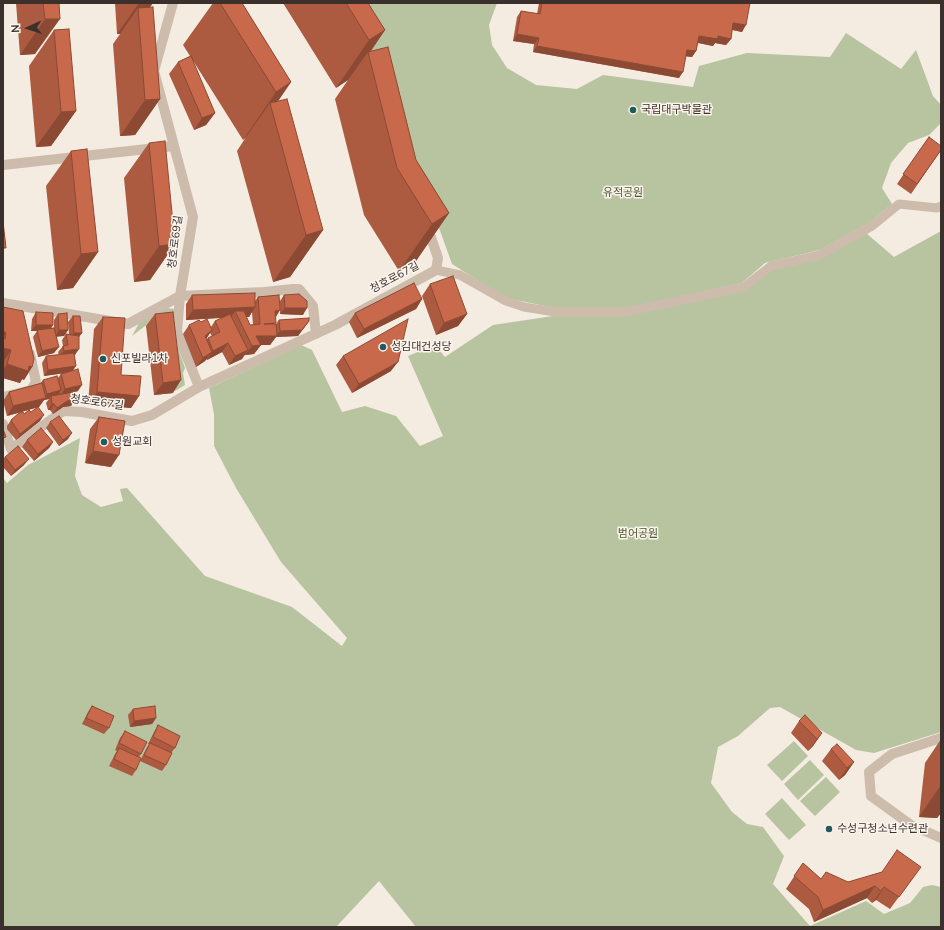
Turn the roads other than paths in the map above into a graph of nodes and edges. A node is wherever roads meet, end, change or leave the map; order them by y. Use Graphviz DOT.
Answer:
graph roads {
  1 [pos="173,3"];
  2 [pos="174,146"];
  3 [pos="3,165"];
  4 [pos="941,206"];
  5 [pos="423,214"];
  6 [pos="436,270"];
  7 [pos="180,296"];
  8 [pos="3,303"];
  9 [pos="316,334"];
  10 [pos="27,344"];
  11 [pos="199,387"];
  12 [pos="3,397"];
  13 [pos="3,424"];
  14 [pos="941,738"];
  15 [pos="941,838"];
  1 -- 2 [label="street, 청호로69길"];
  2 -- 3 [label="street"];
  2 -- 7 [label="street, 청호로69길"];
  4 -- 6 [label="street"];
  5 -- 6 [label="street, 청호로67길"];
  6 -- 9 [label="street, 청호로67길"];
  7 -- 8 [label="street"];
  7 -- 9 [label="street"];
  7 -- 11 [label="street, 청호로69길"];
  9 -- 11 [label="street, 청호로67길"];
  10 -- 12 [label="street"];
  11 -- 13 [label="street, 청호로67길"];
  14 -- 15 [label="street"];
}
